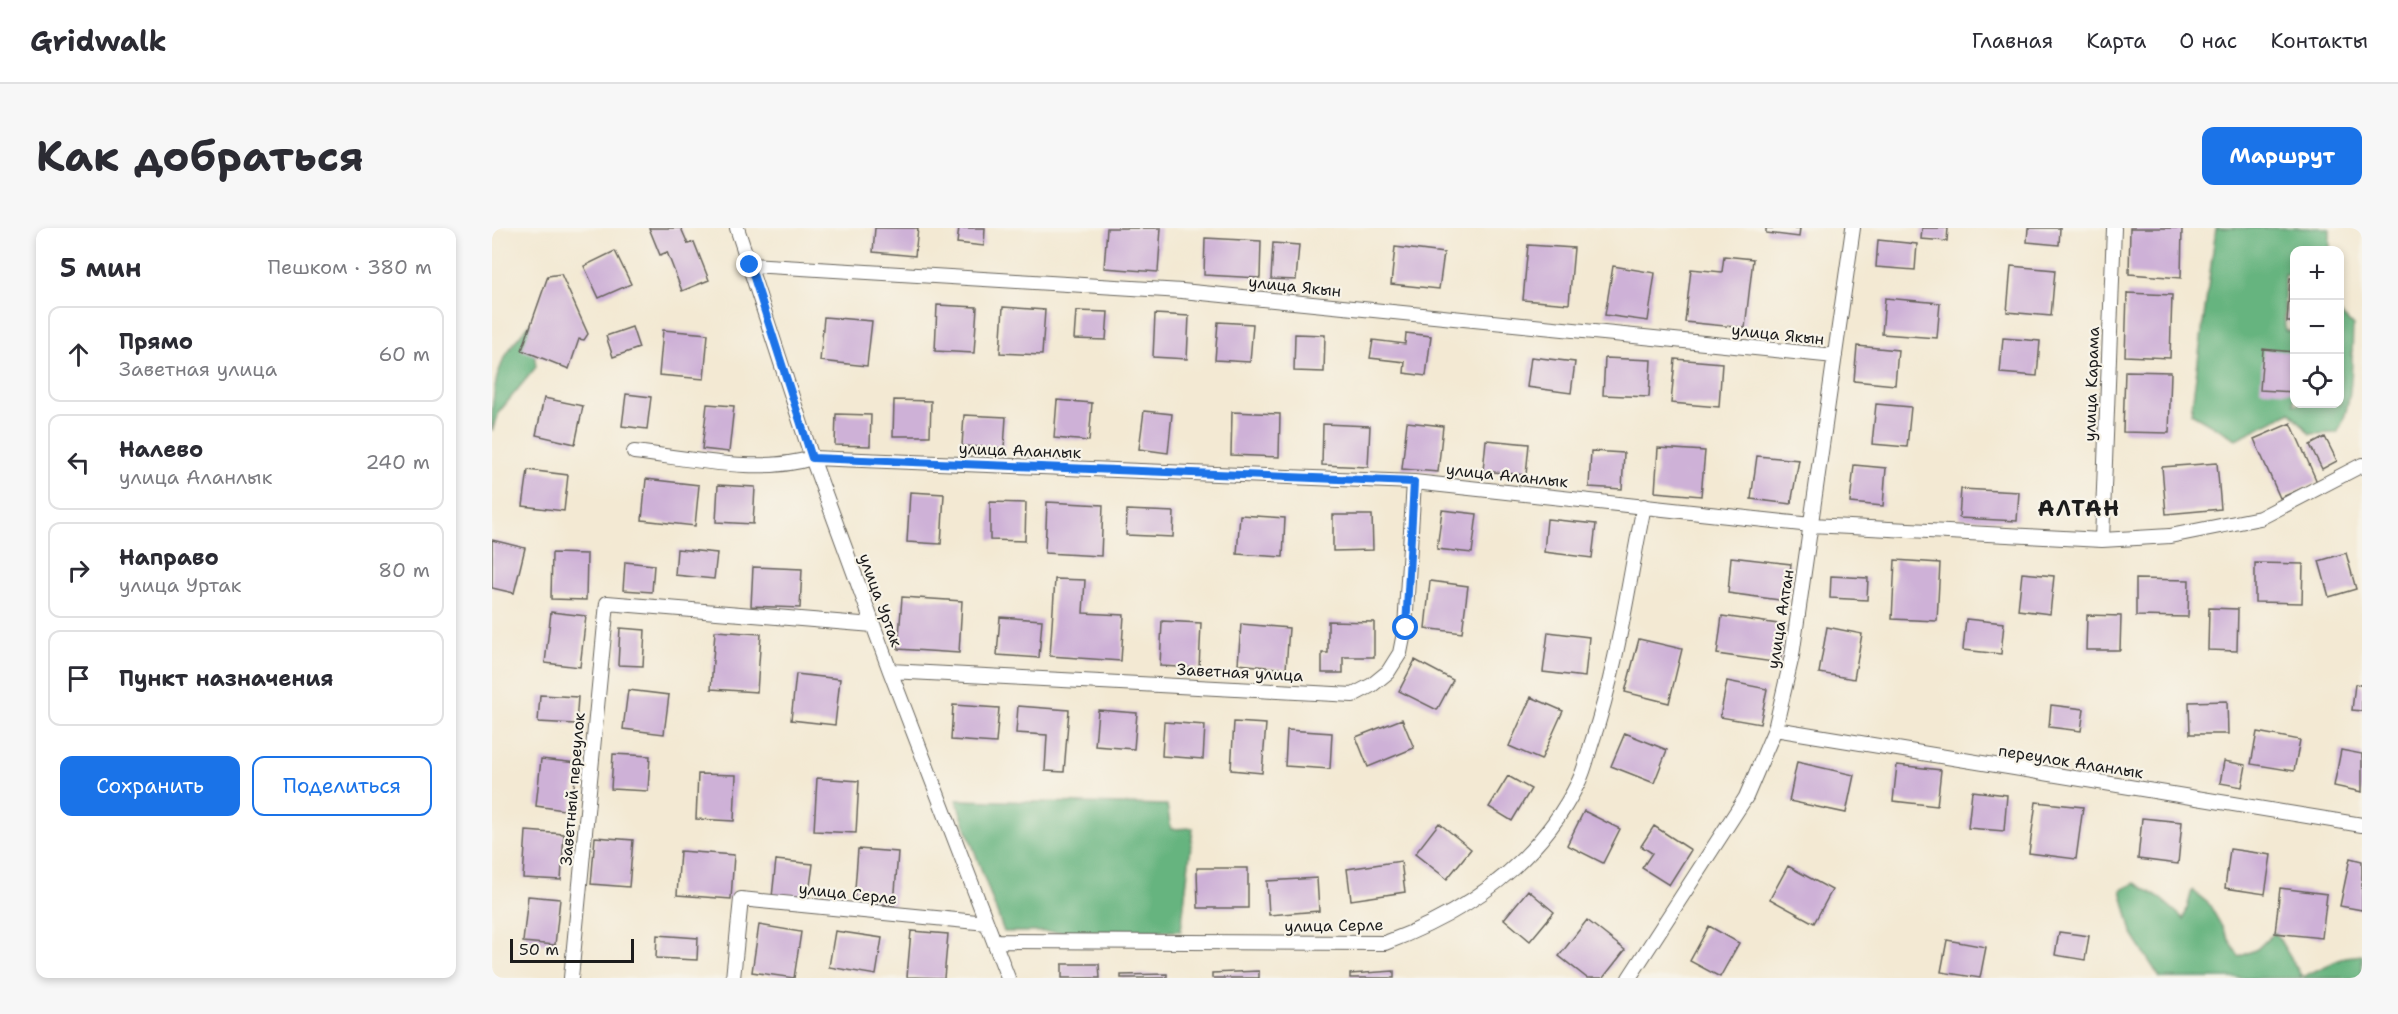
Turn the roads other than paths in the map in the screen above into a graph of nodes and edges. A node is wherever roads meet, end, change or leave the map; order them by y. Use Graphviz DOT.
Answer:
graph roads {
  1 [pos="737,228"];
  2 [pos="1853,228"];
  3 [pos="2114,228"];
  4 [pos="750,265"];
  5 [pos="1835,356"];
  6 [pos="634,452"];
  7 [pos="812,458"];
  8 [pos="2362,465"];
  9 [pos="1414,482"];
  10 [pos="1644,506"];
  11 [pos="1811,525"];
  12 [pos="2102,540"];
  13 [pos="873,625"];
  14 [pos="890,671"];
  15 [pos="1775,729"];
  16 [pos="2362,825"];
  17 [pos="987,923"];
  18 [pos="994,941"];
  19 [pos="571,978"];
  20 [pos="733,978"];
  21 [pos="1008,978"];
  22 [pos="1629,978"];
  1 -- 4 [label="street, улица Уртак"];
  2 -- 5 [label="street, улица Алтан"];
  3 -- 12 [label="street, улица Карама"];
  4 -- 5 [label="street, улица Якын"];
  4 -- 7 [label="street, улица Уртак"];
  5 -- 11 [label="street, улица Алтан"];
  6 -- 7 [label="street, улица Аланлык"];
  7 -- 9 [label="street, улица Аланлык"];
  7 -- 13 [label="street, улица Уртак"];
  8 -- 12 [label="street, улица Аланлык"];
  9 -- 10 [label="street, улица Аланлык"];
  9 -- 14 [label="street, Заветная улица"];
  10 -- 11 [label="street, улица Аланлык"];
  10 -- 18 [label="street, улица Серле"];
  11 -- 12 [label="street, улица Аланлык"];
  11 -- 15 [label="street, улица Алтан"];
  13 -- 14 [label="street, улица Уртак"];
  13 -- 19 [label="street, Заветный переулок"];
  14 -- 17 [label="street, улица Уртак"];
  15 -- 16 [label="street, переулок Аланлык"];
  15 -- 22 [label="street, улица Алтан"];
  17 -- 18 [label="street, улица Уртак"];
  17 -- 20 [label="street, улица Серле"];
  18 -- 21 [label="street, улица Уртак"];
}
